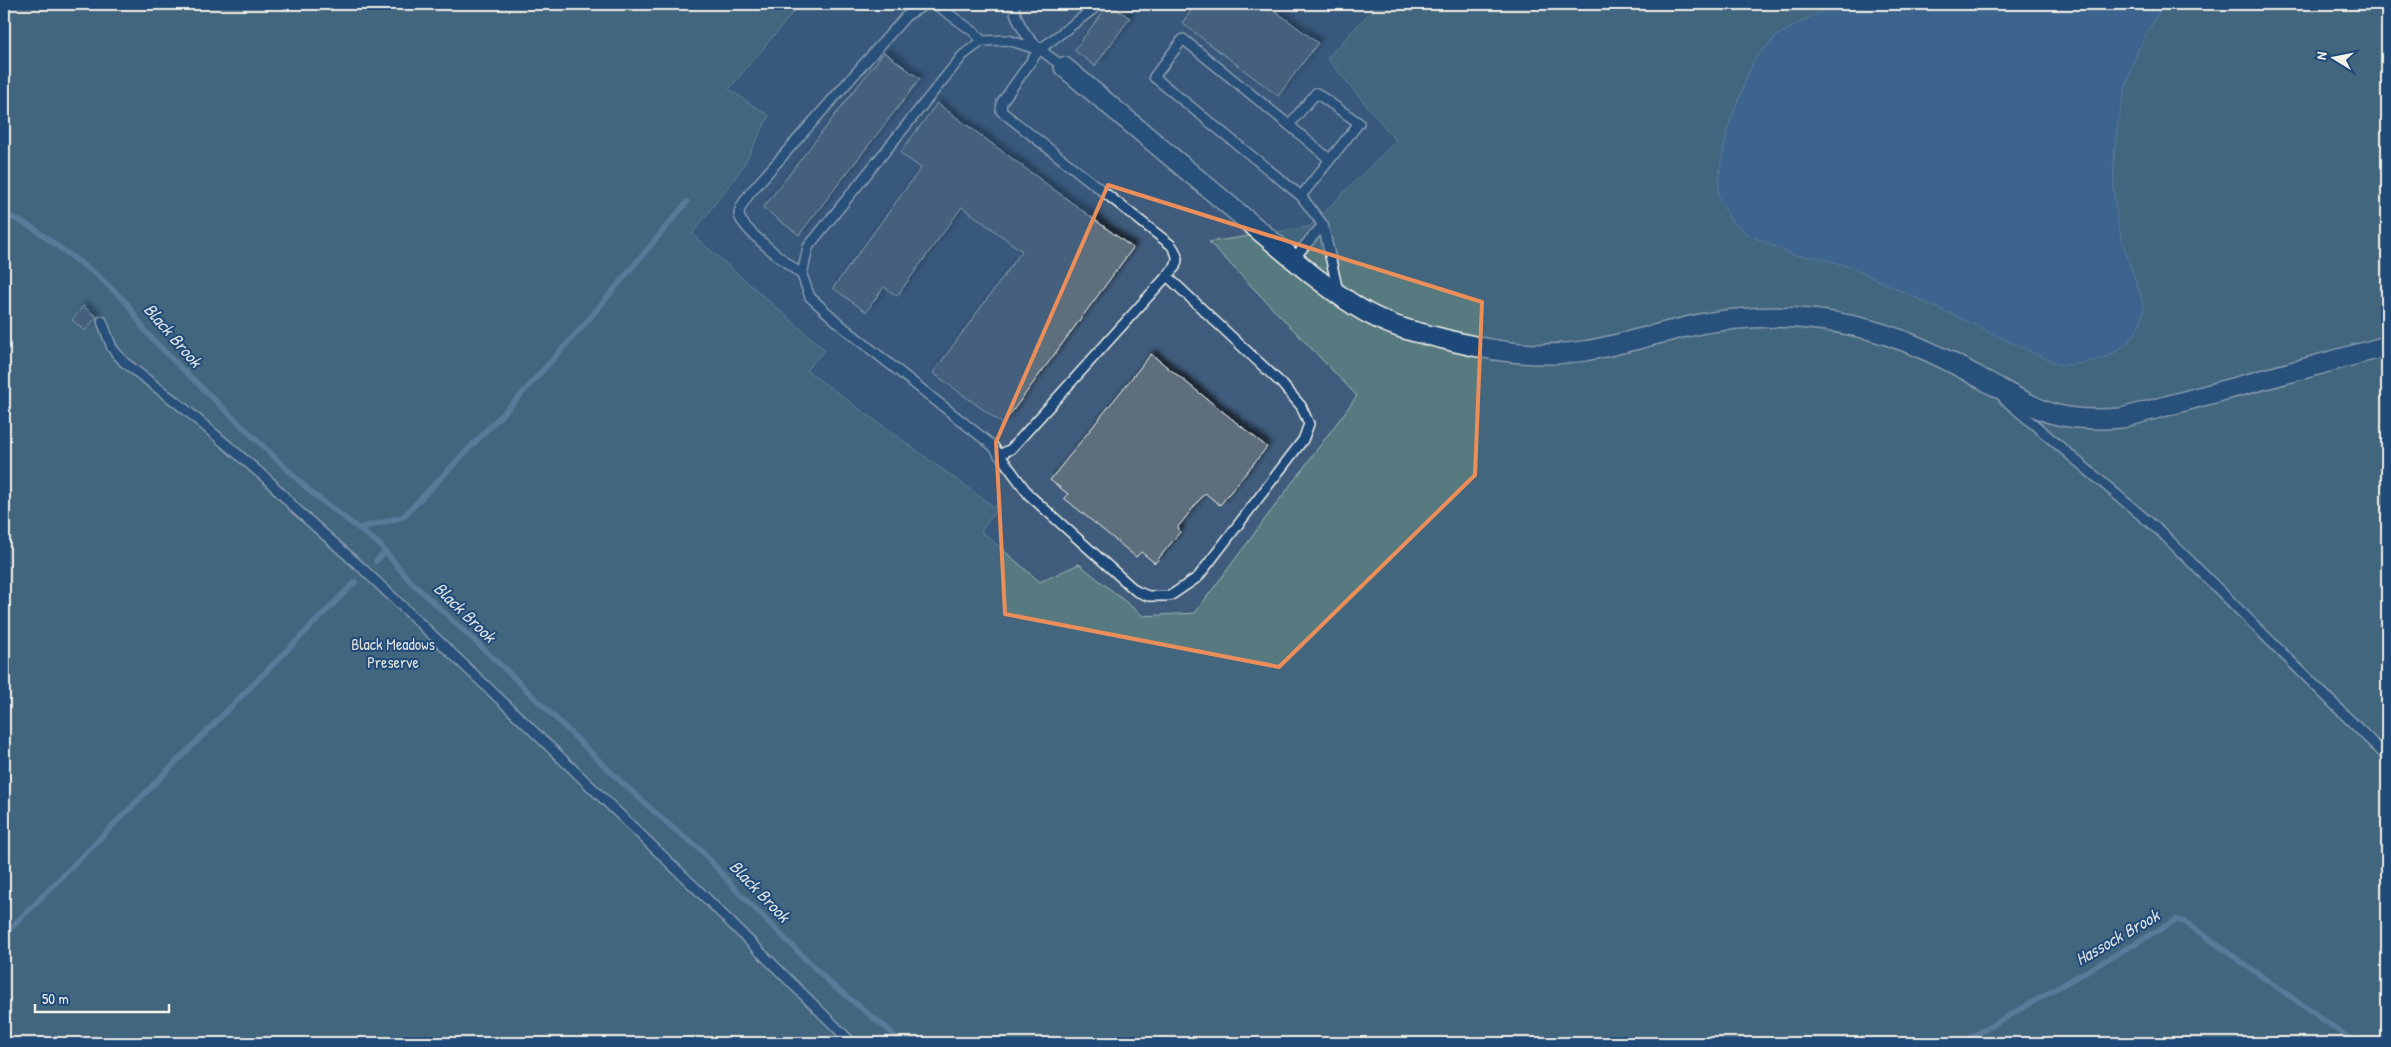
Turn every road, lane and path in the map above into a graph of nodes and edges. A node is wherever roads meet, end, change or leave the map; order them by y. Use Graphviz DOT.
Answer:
graph roads {
  1 [pos="926,4"];
  2 [pos="935,4"];
  3 [pos="1013,4"];
  4 [pos="1100,4"];
  5 [pos="982,41"];
  6 [pos="1039,50"];
  7 [pos="1064,67"];
  8 [pos="1289,125"];
  9 [pos="1329,159"];
  10 [pos="1301,196"];
  11 [pos="1323,225"];
  12 [pos="1293,259"];
  13 [pos="802,275"];
  14 [pos="1167,276"];
  15 [pos="1338,294"];
  16 [pos="102,321"];
  17 [pos="2387,346"];
  18 [pos="1978,377"];
  19 [pos="999,455"];
  20 [pos="2387,757"];
  21 [pos="852,1043"];
  1 -- 13 [label="lane"];
  2 -- 5 [label="lane"];
  3 -- 6 [label="lane"];
  4 -- 6 [label="lane"];
  5 -- 6 [label="lane"];
  5 -- 13 [label="lane"];
  6 -- 7 [label="lane"];
  6 -- 14 [label="lane"];
  7 -- 12 [label="street"];
  8 -- 9 [label="lane"];
  8 -- 9 [label="lane"];
  8 -- 10 [label="lane"];
  9 -- 10 [label="lane"];
  10 -- 11 [label="lane"];
  11 -- 12 [label="lane"];
  11 -- 15 [label="lane"];
  12 -- 15 [label="street"];
  13 -- 19 [label="lane"];
  14 -- 19 [label="lane"];
  14 -- 19 [label="lane"];
  15 -- 18 [label="street"];
  16 -- 21 [label="lane"];
  17 -- 18 [label="street"];
  18 -- 20 [label="lane"];
}
